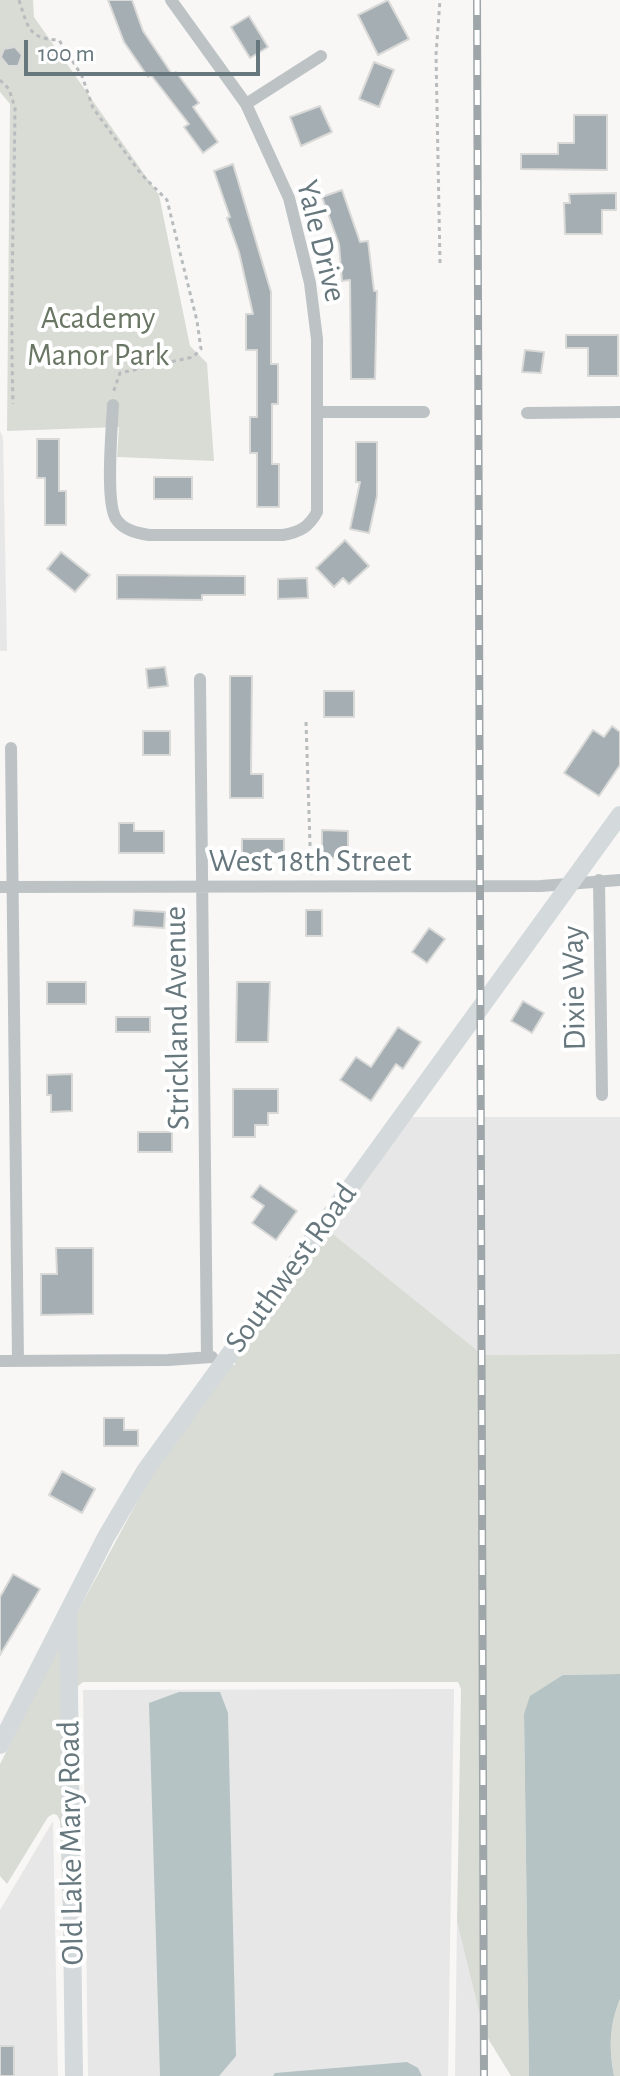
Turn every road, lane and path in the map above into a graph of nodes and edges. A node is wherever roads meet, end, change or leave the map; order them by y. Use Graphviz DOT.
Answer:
graph roads {
  1 [pos="19,0"];
  2 [pos="171,0"];
  3 [pos="440,0"];
  4 [pos="321,56"];
  5 [pos="0,80"];
  6 [pos="246,104"];
  7 [pos="440,263"];
  8 [pos="13,404"];
  9 [pos="113,405"];
  10 [pos="319,412"];
  11 [pos="424,412"];
  12 [pos="620,412"];
  13 [pos="527,413"];
  14 [pos="200,679"];
  15 [pos="306,722"];
  16 [pos="11,748"];
  17 [pos="620,815"];
  18 [pos="599,880"];
  19 [pos="620,880"];
  20 [pos="570,883"];
  21 [pos="6,887"];
  22 [pos="202,887"];
  23 [pos="311,887"];
  24 [pos="602,1095"];
  25 [pos="227,1356"];
  26 [pos="207,1357"];
  27 [pos="0,1361"];
  28 [pos="18,1361"];
  29 [pos="68,1611"];
  30 [pos="0,1745"];
  31 [pos="74,2076"];
  1 -- 9 [label="path"];
  2 -- 6 [label="street, Yale Drive"];
  3 -- 7 [label="path"];
  4 -- 6 [label="street"];
  5 -- 8 [label="path"];
  6 -- 10 [label="street, Yale Drive"];
  9 -- 10 [label="street, Yale Drive"];
  10 -- 11 [label="street"];
  12 -- 13 [label="street"];
  14 -- 22 [label="street, Strickland Avenue"];
  15 -- 23 [label="path"];
  16 -- 21 [label="street"];
  17 -- 20 [label="street, Southwest Road"];
  18 -- 19 [label="street, West 18th Street"];
  18 -- 20 [label="street, West 18th Street"];
  18 -- 24 [label="street, Dixie Way"];
  20 -- 23 [label="street, West 18th Street"];
  20 -- 25 [label="street, Southwest Road"];
  21 -- 22 [label="street, West 18th Street"];
  21 -- 28 [label="street"];
  22 -- 23 [label="street, West 18th Street"];
  22 -- 26 [label="street, Strickland Avenue"];
  25 -- 26 [label="street"];
  25 -- 29 [label="street, Southwest Road"];
  26 -- 28 [label="street"];
  27 -- 28 [label="street"];
  29 -- 30 [label="street, Southwest Road"];
  29 -- 31 [label="street, Old Lake Mary Road"];
}
